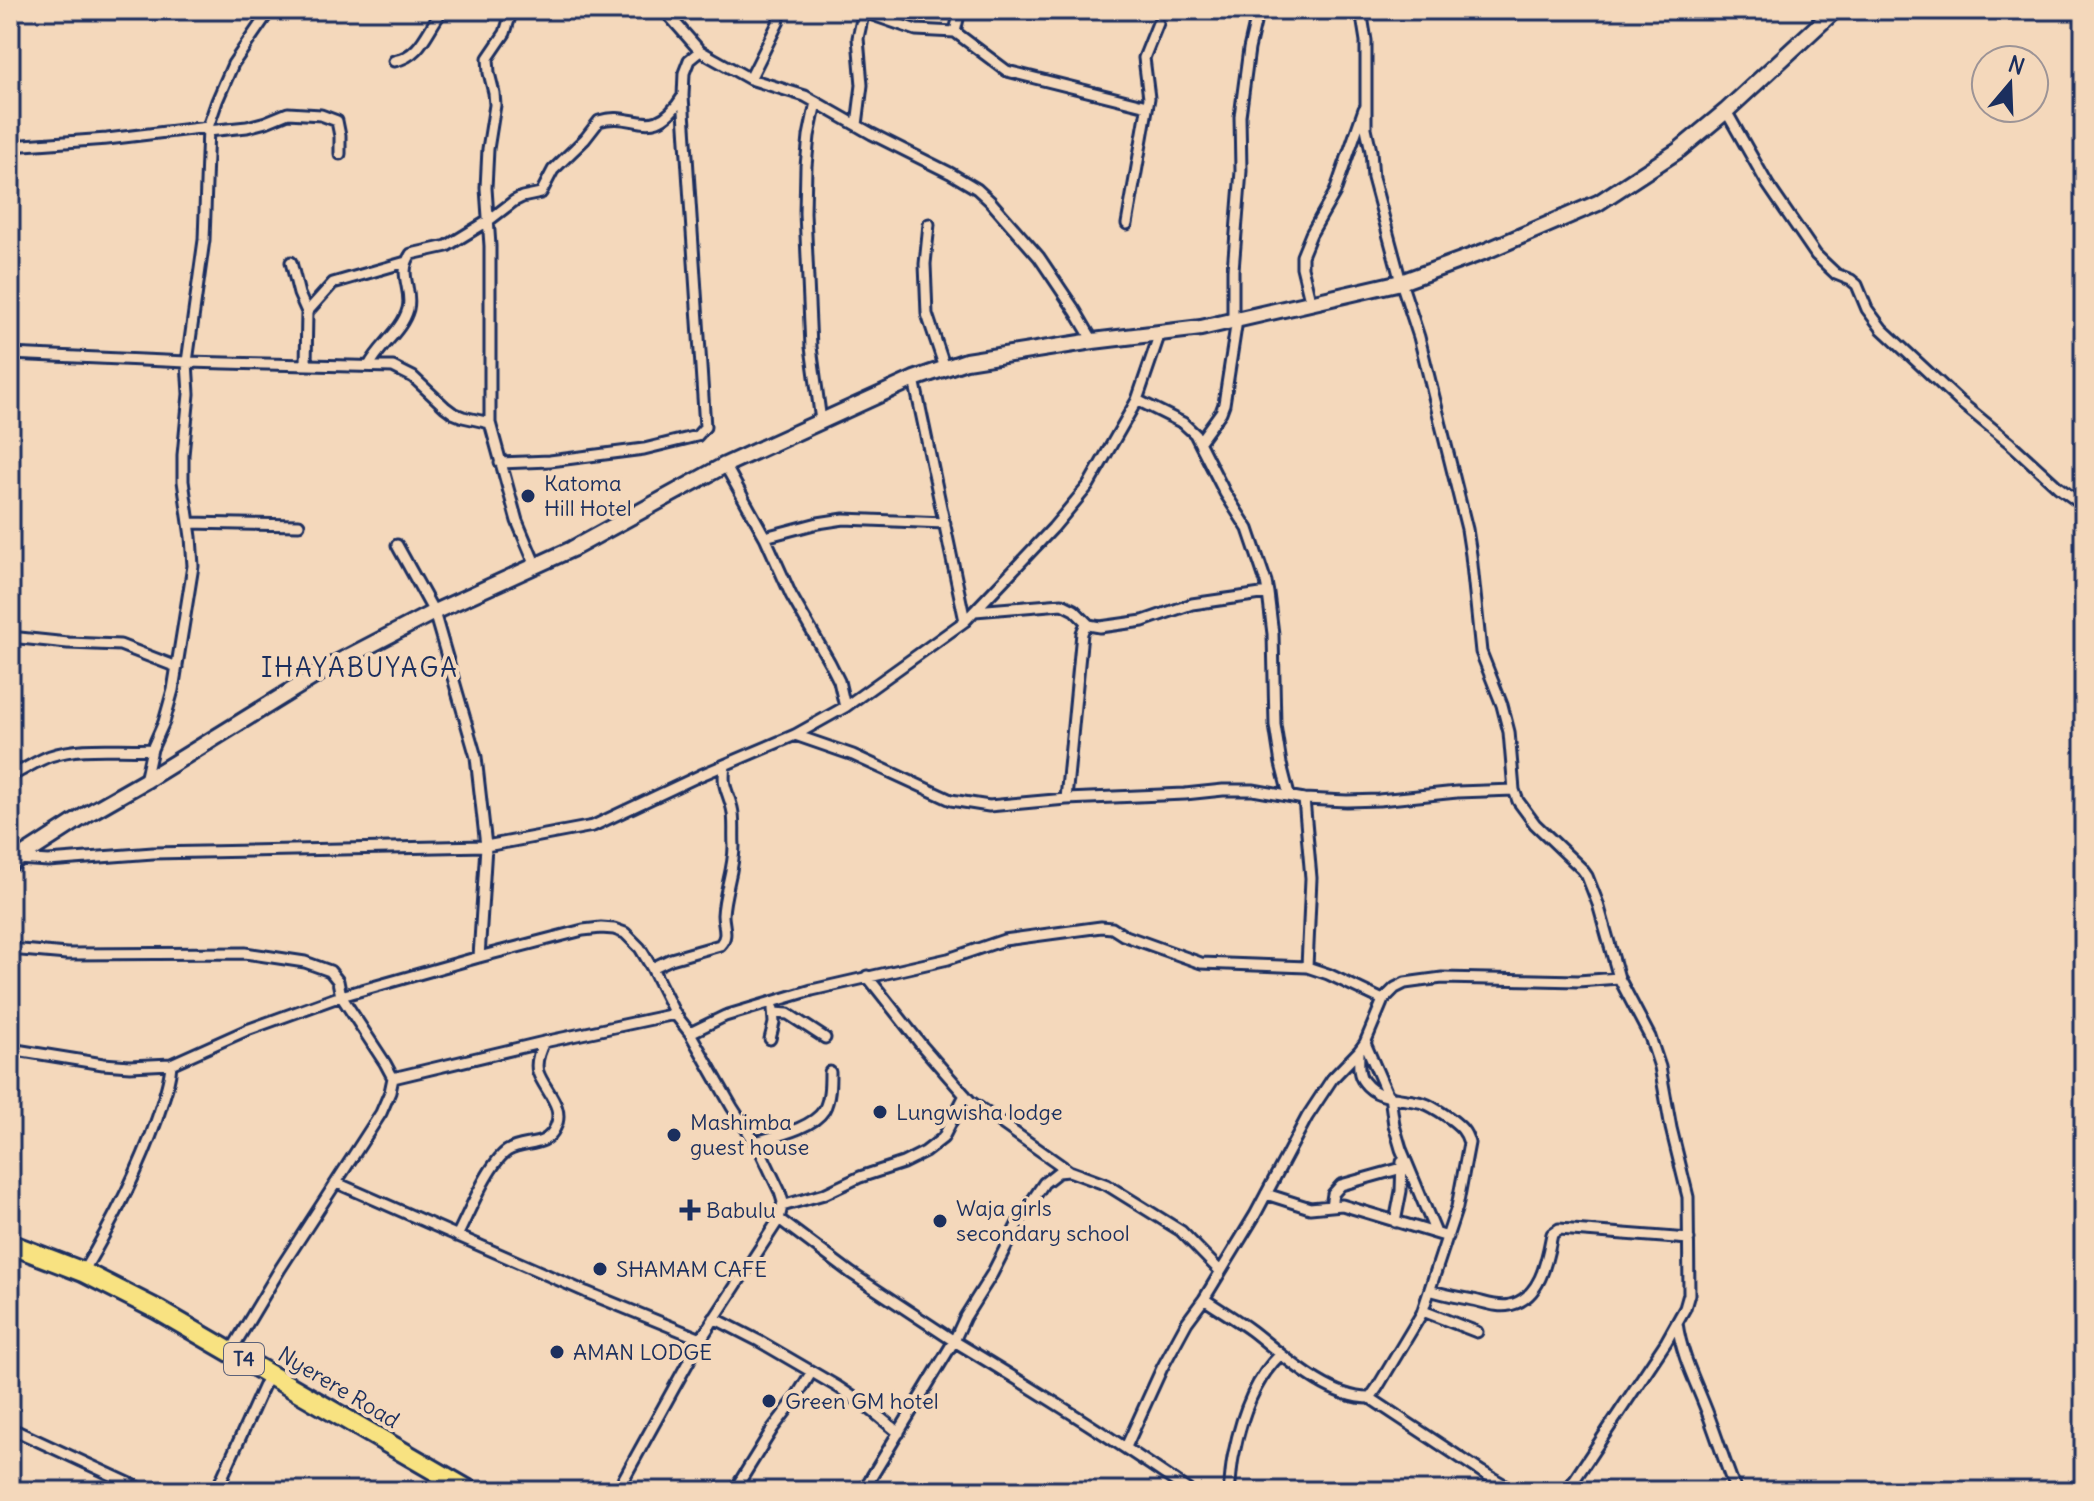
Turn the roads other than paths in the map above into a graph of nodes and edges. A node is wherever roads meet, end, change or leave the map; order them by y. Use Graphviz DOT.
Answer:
graph roads {
  1 [pos="270,10"];
  2 [pos="443,10"];
  3 [pos="512,10"];
  4 [pos="664,10"];
  5 [pos="781,10"];
  6 [pos="960,10"];
  7 [pos="1258,10"];
  8 [pos="1361,10"];
  9 [pos="1835,10"];
  10 [pos="864,11"];
  11 [pos="1158,23"];
  12 [pos="955,32"];
  13 [pos="700,51"];
  14 [pos="394,61"];
  15 [pos="750,79"];
  16 [pos="683,96"];
  17 [pos="816,102"];
  18 [pos="1366,104"];
  19 [pos="1147,106"];
  20 [pos="1726,111"];
  21 [pos="857,125"];
  22 [pos="208,129"];
  23 [pos="10,146"];
  24 [pos="340,154"];
  25 [pos="10,166"];
  26 [pos="488,221"];
  27 [pos="929,224"];
  28 [pos="1127,224"];
  29 [pos="291,262"];
  30 [pos="406,262"];
  31 [pos="1401,282"];
  32 [pos="1311,304"];
  33 [pos="307,312"];
  34 [pos="1235,321"];
  35 [pos="1160,333"];
  36 [pos="1093,341"];
  37 [pos="10,354"];
  38 [pos="187,362"];
  39 [pos="306,365"];
  40 [pos="369,366"];
  41 [pos="945,368"];
  42 [pos="914,379"];
  43 [pos="1137,400"];
  44 [pos="821,421"];
  45 [pos="490,423"];
  46 [pos="1200,441"];
  47 [pos="500,463"];
  48 [pos="725,465"];
  49 [pos="2084,506"];
  50 [pos="189,523"];
  51 [pos="945,523"];
  52 [pos="299,525"];
  53 [pos="765,537"];
  54 [pos="397,545"];
  55 [pos="536,566"];
  56 [pos="1268,593"];
  57 [pos="975,611"];
  58 [pos="434,612"];
  59 [pos="965,621"];
  60 [pos="1086,623"];
  61 [pos="10,637"];
  62 [pos="177,667"];
  63 [pos="845,707"];
  64 [pos="795,735"];
  65 [pos="152,749"];
  66 [pos="725,765"];
  67 [pos="10,776"];
  68 [pos="145,781"];
  69 [pos="1514,790"];
  70 [pos="1289,795"];
  71 [pos="1066,799"];
  72 [pos="1304,799"];
  73 [pos="486,846"];
  74 [pos="14,861"];
  75 [pos="10,949"];
  76 [pos="479,957"];
  77 [pos="1307,967"];
  78 [pos="652,968"];
  79 [pos="867,976"];
  80 [pos="1619,978"];
  81 [pos="341,996"];
  82 [pos="1383,1000"];
  83 [pos="771,1001"];
  84 [pos="774,1013"];
  85 [pos="675,1014"];
  86 [pos="690,1033"];
  87 [pos="825,1038"];
  88 [pos="770,1039"];
  89 [pos="544,1042"];
  90 [pos="1362,1047"];
  91 [pos="10,1049"];
  92 [pos="171,1064"];
  93 [pos="830,1072"];
  94 [pos="393,1078"];
  95 [pos="965,1095"];
  96 [pos="1389,1096"];
  97 [pos="755,1142"];
  98 [pos="1404,1155"];
  99 [pos="1402,1168"];
  100 [pos="1069,1171"];
  101 [pos="337,1183"];
  102 [pos="1266,1194"];
  103 [pos="782,1206"];
  104 [pos="1331,1206"];
  105 [pos="779,1219"];
  106 [pos="1395,1222"];
  107 [pos="1436,1233"];
  108 [pos="457,1236"];
  109 [pos="1448,1237"];
  110 [pos="1689,1239"];
  111 [pos="10,1244"];
  112 [pos="1220,1271"];
  113 [pos="83,1272"];
  114 [pos="1430,1290"];
  115 [pos="1204,1299"];
  116 [pos="1423,1311"];
  117 [pos="714,1318"];
  118 [pos="1677,1323"];
  119 [pos="1477,1332"];
  120 [pos="701,1339"];
  121 [pos="954,1341"];
  122 [pos="231,1351"];
  123 [pos="1280,1355"];
  124 [pos="811,1373"];
  125 [pos="269,1374"];
  126 [pos="1370,1398"];
  127 [pos="10,1428"];
  128 [pos="899,1433"];
  129 [pos="1126,1447"];
  130 [pos="146,1491"];
  131 [pos="216,1491"];
  132 [pos="470,1491"];
  133 [pos="617,1491"];
  134 [pos="734,1491"];
  135 [pos="863,1491"];
  136 [pos="1189,1491"];
  137 [pos="1229,1491"];
  138 [pos="1515,1491"];
  139 [pos="1567,1491"];
  140 [pos="1736,1491"];
  1 -- 22 [label="street"];
  2 -- 14 [label="street"];
  3 -- 26 [label="street"];
  4 -- 13 [label="street"];
  5 -- 15 [label="street"];
  6 -- 12 [label="street"];
  7 -- 34 [label="street"];
  8 -- 18 [label="street"];
  9 -- 20 [label="main road"];
  10 -- 12 [label="street"];
  10 -- 21 [label="street"];
  11 -- 19 [label="street"];
  12 -- 19 [label="street"];
  13 -- 15 [label="street"];
  13 -- 16 [label="street"];
  15 -- 17 [label="street"];
  16 -- 26 [label="street"];
  16 -- 47 [label="street"];
  17 -- 21 [label="street"];
  17 -- 44 [label="street"];
  18 -- 31 [label="street"];
  18 -- 32 [label="street"];
  19 -- 28 [label="street"];
  20 -- 31 [label="main road"];
  20 -- 49 [label="street"];
  21 -- 36 [label="street"];
  22 -- 23 [label="street"];
  22 -- 24 [label="street"];
  22 -- 38 [label="street"];
  23 -- 25 [label="street"];
  26 -- 30 [label="street"];
  26 -- 45 [label="street"];
  27 -- 41 [label="street"];
  29 -- 33 [label="street"];
  30 -- 33 [label="street"];
  30 -- 40 [label="street"];
  31 -- 32 [label="main road"];
  31 -- 69 [label="street"];
  32 -- 34 [label="main road"];
  33 -- 39 [label="street"];
  34 -- 35 [label="main road"];
  34 -- 46 [label="street"];
  35 -- 36 [label="main road"];
  35 -- 43 [label="street"];
  36 -- 41 [label="main road"];
  37 -- 38 [label="street"];
  38 -- 39 [label="street"];
  38 -- 50 [label="street"];
  39 -- 40 [label="street"];
  40 -- 45 [label="street"];
  41 -- 42 [label="main road"];
  42 -- 44 [label="main road"];
  42 -- 51 [label="street"];
  43 -- 46 [label="street"];
  43 -- 57 [label="street"];
  44 -- 48 [label="main road"];
  45 -- 47 [label="street"];
  46 -- 56 [label="street"];
  47 -- 55 [label="street"];
  48 -- 53 [label="street"];
  48 -- 55 [label="main road"];
  50 -- 52 [label="street"];
  50 -- 62 [label="street"];
  51 -- 53 [label="street"];
  51 -- 59 [label="street"];
  53 -- 63 [label="street"];
  54 -- 58 [label="street"];
  55 -- 58 [label="main road"];
  56 -- 60 [label="street"];
  56 -- 70 [label="street"];
  57 -- 59 [label="street"];
  57 -- 60 [label="street"];
  58 -- 68 [label="main road"];
  58 -- 73 [label="street"];
  59 -- 63 [label="street"];
  60 -- 71 [label="street"];
  61 -- 62 [label="street"];
  62 -- 65 [label="street"];
  63 -- 64 [label="street"];
  64 -- 66 [label="street"];
  64 -- 71 [label="street"];
  65 -- 67 [label="street"];
  65 -- 68 [label="street"];
  66 -- 73 [label="street"];
  66 -- 78 [label="street"];
  68 -- 74 [label="main road"];
  69 -- 72 [label="street"];
  69 -- 80 [label="street"];
  70 -- 71 [label="street"];
  70 -- 72 [label="street"];
  72 -- 77 [label="street"];
  73 -- 74 [label="street"];
  73 -- 76 [label="street"];
  75 -- 81 [label="street"];
  76 -- 78 [label="street"];
  76 -- 81 [label="street"];
  77 -- 79 [label="street"];
  77 -- 82 [label="street"];
  78 -- 85 [label="street"];
  79 -- 83 [label="street"];
  79 -- 95 [label="street"];
  80 -- 82 [label="street"];
  80 -- 110 [label="street"];
  81 -- 92 [label="street"];
  81 -- 94 [label="street"];
  82 -- 90 [label="street"];
  83 -- 84 [label="street"];
  83 -- 86 [label="street"];
  84 -- 87 [label="street"];
  84 -- 88 [label="street"];
  85 -- 86 [label="street"];
  85 -- 89 [label="street"];
  86 -- 97 [label="street"];
  89 -- 94 [label="street"];
  89 -- 108 [label="street"];
  90 -- 96 [label="street"];
  90 -- 96 [label="street"];
  90 -- 102 [label="street"];
  91 -- 92 [label="street"];
  92 -- 113 [label="street"];
  93 -- 97 [label="street"];
  94 -- 101 [label="street"];
  95 -- 100 [label="street"];
  95 -- 103 [label="street"];
  96 -- 98 [label="street"];
  96 -- 109 [label="street"];
  97 -- 103 [label="street"];
  98 -- 99 [label="street"];
  98 -- 107 [label="street"];
  99 -- 104 [label="street"];
  99 -- 106 [label="street"];
  100 -- 112 [label="street"];
  100 -- 121 [label="street"];
  101 -- 108 [label="street"];
  101 -- 122 [label="street"];
  102 -- 104 [label="street"];
  102 -- 112 [label="street"];
  103 -- 105 [label="street"];
  104 -- 106 [label="street"];
  105 -- 117 [label="street"];
  105 -- 121 [label="street"];
  106 -- 107 [label="street"];
  107 -- 109 [label="street"];
  108 -- 120 [label="street"];
  109 -- 114 [label="street"];
  110 -- 114 [label="street"];
  110 -- 118 [label="street"];
  111 -- 113 [label="highway, Nyerere Road / T4"];
  112 -- 115 [label="street"];
  113 -- 122 [label="highway, Nyerere Road / T4"];
  114 -- 116 [label="street"];
  115 -- 123 [label="street"];
  115 -- 129 [label="street"];
  116 -- 119 [label="street"];
  116 -- 126 [label="street"];
  117 -- 120 [label="street"];
  117 -- 124 [label="street"];
  118 -- 139 [label="street"];
  118 -- 140 [label="street"];
  120 -- 133 [label="street"];
  121 -- 128 [label="street"];
  121 -- 129 [label="street"];
  122 -- 125 [label="highway, Nyerere Road / T4"];
  123 -- 126 [label="street"];
  123 -- 137 [label="street"];
  124 -- 128 [label="street"];
  124 -- 134 [label="street"];
  125 -- 131 [label="street"];
  125 -- 132 [label="highway, Nyerere Road / T4"];
  126 -- 138 [label="street"];
  127 -- 130 [label="street"];
  128 -- 135 [label="street"];
  129 -- 136 [label="street"];
}
